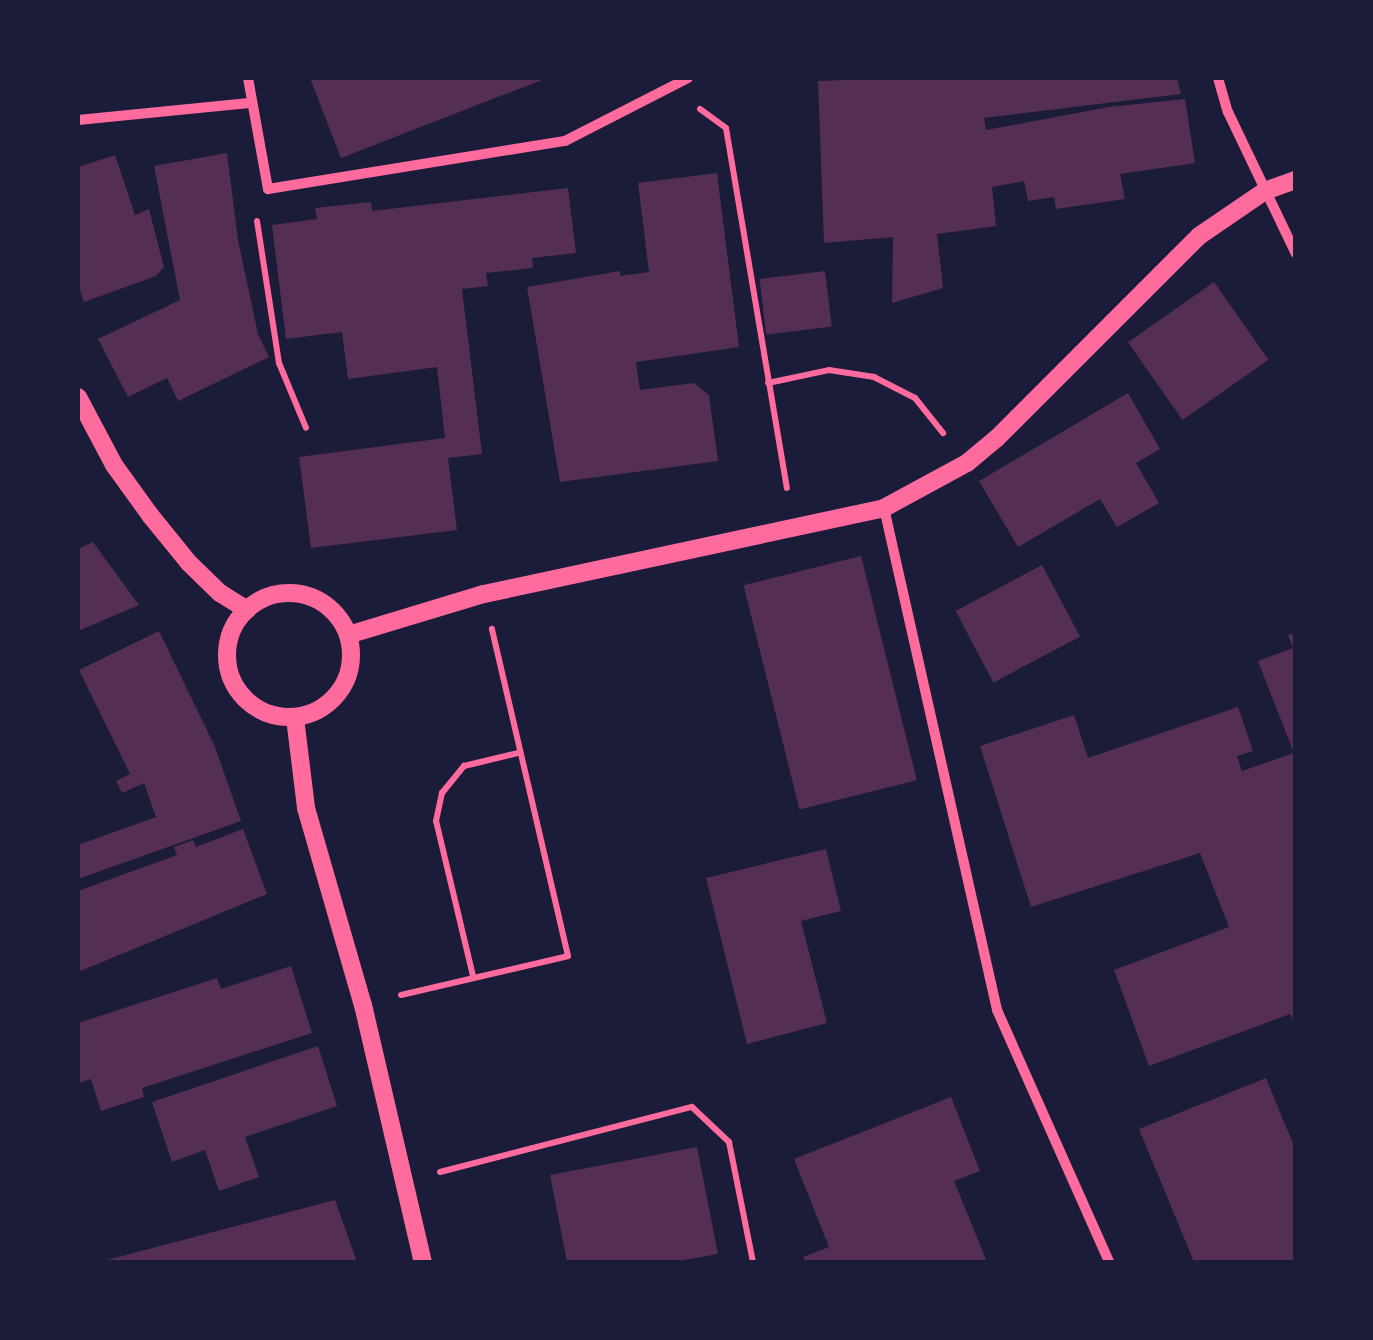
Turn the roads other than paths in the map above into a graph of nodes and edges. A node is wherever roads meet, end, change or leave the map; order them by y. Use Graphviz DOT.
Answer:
graph roads {
  1 [pos="248,78"];
  2 [pos="688,78"];
  3 [pos="1218,78"];
  4 [pos="249,103"];
  5 [pos="78,120"];
  6 [pos="1296,180"];
  7 [pos="1265,191"];
  8 [pos="1296,254"];
  9 [pos="78,397"];
  10 [pos="884,508"];
  11 [pos="247,610"];
  12 [pos="348,635"];
  13 [pos="295,718"];
  14 [pos="422,1262"];
  15 [pos="1109,1262"];
  1 -- 4 [label="street"];
  2 -- 4 [label="street"];
  3 -- 7 [label="street"];
  4 -- 5 [label="street"];
  6 -- 7 [label="street"];
  7 -- 8 [label="street"];
  7 -- 10 [label="street"];
  9 -- 11 [label="street"];
  10 -- 12 [label="street"];
  10 -- 15 [label="street"];
  11 -- 12 [label="street"];
  11 -- 13 [label="street"];
  12 -- 13 [label="street"];
  13 -- 14 [label="street"];
}
